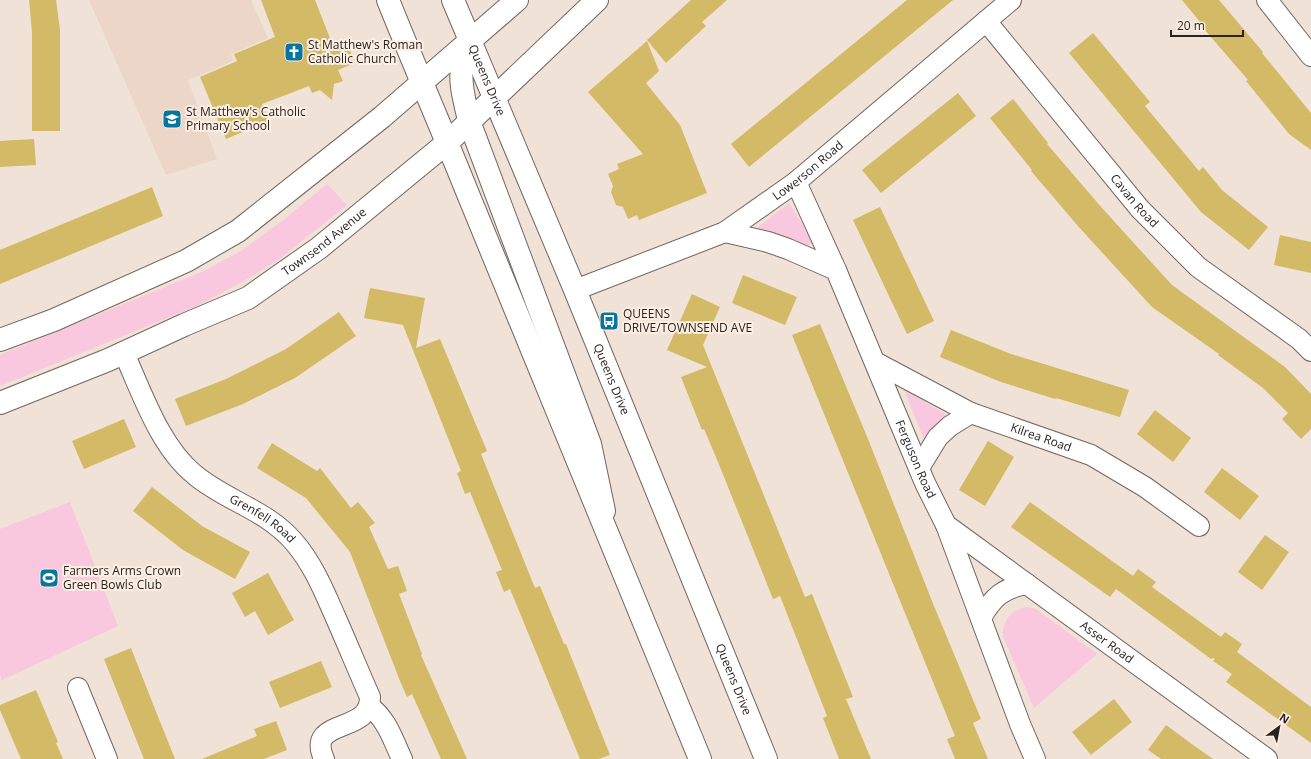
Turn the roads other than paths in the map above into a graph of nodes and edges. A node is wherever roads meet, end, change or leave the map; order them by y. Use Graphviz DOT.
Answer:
graph roads {
  1 [pos="388,0"];
  2 [pos="453,0"];
  3 [pos="517,0"];
  4 [pos="597,0"];
  5 [pos="1010,0"];
  6 [pos="1267,0"];
  7 [pos="986,20"];
  8 [pos="470,42"];
  9 [pos="1311,56"];
  10 [pos="421,82"];
  11 [pos="494,98"];
  12 [pos="469,121"];
  13 [pos="448,142"];
  14 [pos="796,182"];
  15 [pos="725,232"];
  16 [pos="836,270"];
  17 [pos="575,290"];
  18 [pos="0,340"];
  19 [pos="1311,351"];
  20 [pos="124,353"];
  21 [pos="875,362"];
  22 [pos="0,403"];
  23 [pos="971,413"];
  24 [pos="919,468"];
  25 [pos="946,524"];
  26 [pos="1199,526"];
  27 [pos="610,540"];
  28 [pos="1027,584"];
  29 [pos="981,618"];
  30 [pos="78,688"];
  31 [pos="369,706"];
  32 [pos="107,759"];
  33 [pos="324,759"];
  34 [pos="402,759"];
  35 [pos="700,759"];
  36 [pos="766,759"];
  37 [pos="1035,759"];
  38 [pos="1267,759"];
  1 -- 10 [label="main road"];
  2 -- 8 [label="main road, Queens Drive"];
  3 -- 8 [label="main road"];
  4 -- 11 [label="main road, Townsend Avenue"];
  5 -- 7 [label="street, Lowerson Road"];
  6 -- 9 [label="street"];
  7 -- 14 [label="street, Lowerson Road"];
  7 -- 19 [label="street, Cavan Road"];
  8 -- 10 [label="main road"];
  8 -- 11 [label="main road, Queens Drive"];
  8 -- 12 [label="main road"];
  10 -- 13 [label="main road"];
  10 -- 18 [label="main road"];
  11 -- 12 [label="main road, Townsend Avenue"];
  11 -- 17 [label="main road, Queens Drive"];
  12 -- 13 [label="main road, Townsend Avenue"];
  12 -- 27 [label="main road"];
  13 -- 20 [label="main road, Townsend Avenue"];
  13 -- 27 [label="main road"];
  14 -- 15 [label="street, Lowerson Road"];
  14 -- 16 [label="street, Ferguson Road"];
  15 -- 16 [label="street"];
  15 -- 17 [label="street, Lowerson Road"];
  16 -- 21 [label="street, Ferguson Road"];
  17 -- 36 [label="main road, Queens Drive"];
  20 -- 22 [label="main road, Townsend Avenue"];
  20 -- 31 [label="street, Grenfell Road"];
  21 -- 23 [label="street, Kilrea Road"];
  21 -- 24 [label="street, Ferguson Road"];
  23 -- 24 [label="street"];
  23 -- 26 [label="street, Kilrea Road"];
  24 -- 25 [label="street, Ferguson Road"];
  25 -- 28 [label="street, Asser Road"];
  25 -- 29 [label="street, Ferguson Road"];
  27 -- 35 [label="main road"];
  28 -- 29 [label="street"];
  28 -- 38 [label="street, Asser Road"];
  29 -- 37 [label="street, Ferguson Road"];
  30 -- 32 [label="street"];
  31 -- 33 [label="street"];
  31 -- 34 [label="street"];
}
